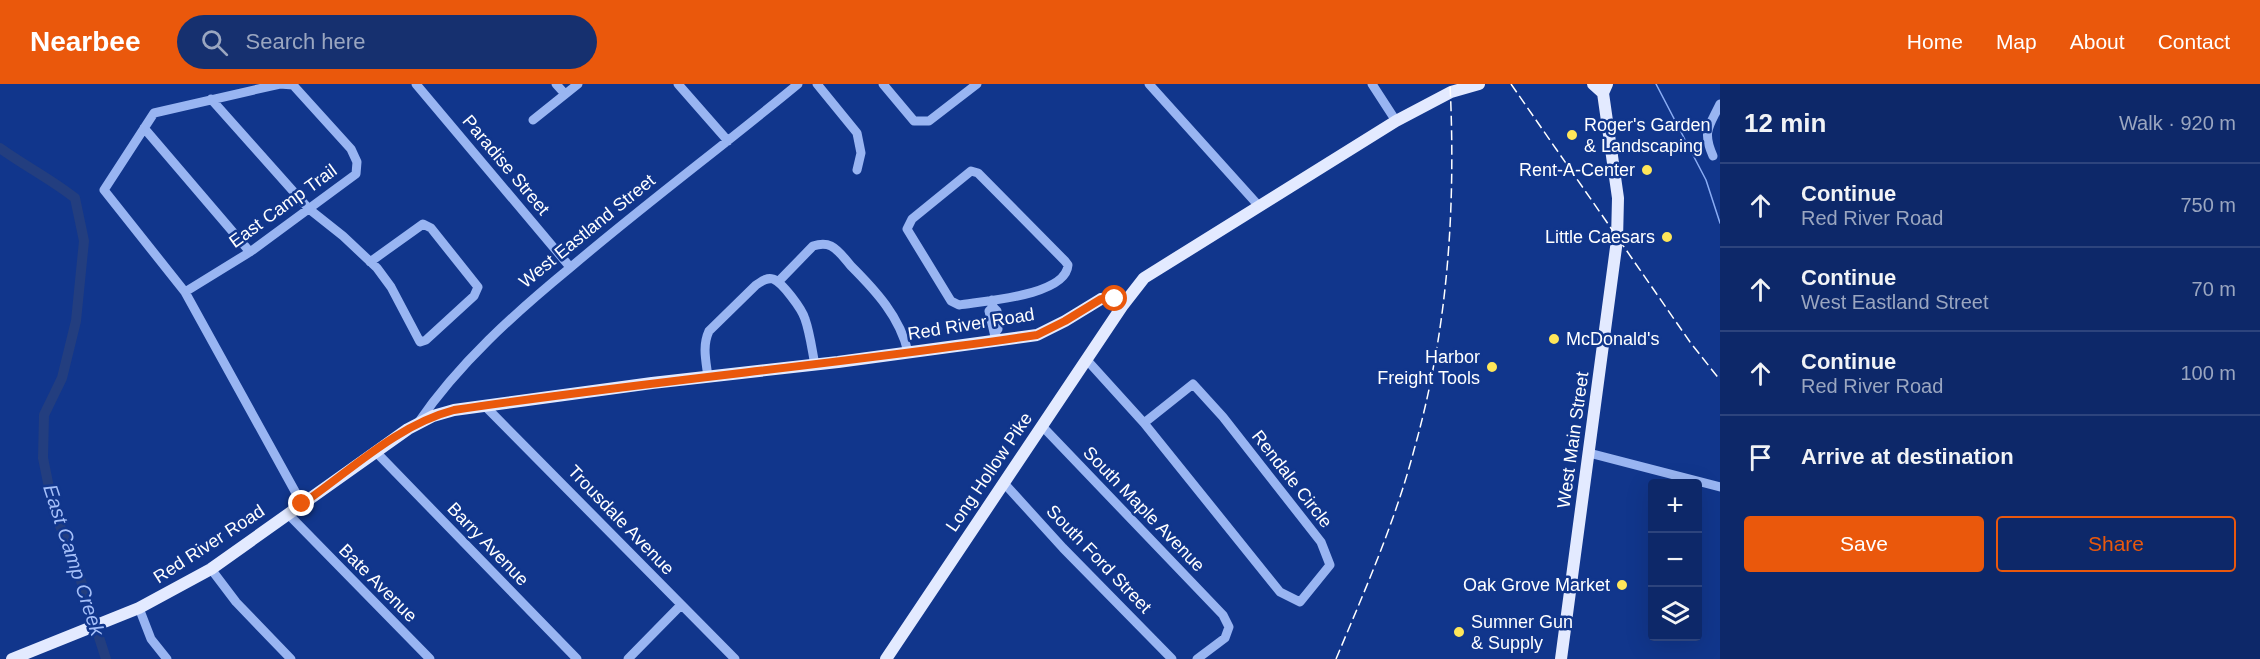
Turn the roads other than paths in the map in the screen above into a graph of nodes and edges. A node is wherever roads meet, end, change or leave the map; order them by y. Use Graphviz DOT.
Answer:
graph roads {
  1 [pos="280,84"];
  2 [pos="416,84"];
  3 [pos="556,84"];
  4 [pos="578,84"];
  5 [pos="678,84"];
  6 [pos="798,84"];
  7 [pos="817,84"];
  8 [pos="883,84"];
  9 [pos="977,84"];
  10 [pos="1149,84"];
  11 [pos="1372,84"];
  12 [pos="1479,84"];
  13 [pos="1593,84"];
  14 [pos="1605,88"];
  15 [pos="565,94"];
  16 [pos="211,99"];
  17 [pos="1720,104"];
  18 [pos="533,120"];
  19 [pos="1396,121"];
  20 [pos="144,128"];
  21 [pos="728,141"];
  22 [pos="1713,156"];
  23 [pos="857,170"];
  24 [pos="1258,205"];
  25 [pos="309,209"];
  26 [pos="249,252"];
  27 [pos="370,262"];
  28 [pos="570,267"];
  29 [pos="778,282"];
  30 [pos="185,292"];
  31 [pos="993,303"];
  32 [pos="1123,305"];
  33 [pos="996,337"];
  34 [pos="908,352"];
  35 [pos="1086,359"];
  36 [pos="815,365"];
  37 [pos="708,377"];
  38 [pos="484,405"];
  39 [pos="432,416"];
  40 [pos="1144,423"];
  41 [pos="417,424"];
  42 [pos="1042,426"];
  43 [pos="375,451"];
  44 [pos="1589,453"];
  45 [pos="1003,482"];
  46 [pos="1720,487"];
  47 [pos="302,504"];
  48 [pos="288,514"];
  49 [pos="211,569"];
  50 [pos="681,605"];
  51 [pos="139,608"];
  52 [pos="12,659"];
  53 [pos="167,659"];
  54 [pos="291,659"];
  55 [pos="430,659"];
  56 [pos="577,659"];
  57 [pos="628,659"];
  58 [pos="735,659"];
  59 [pos="886,659"];
  60 [pos="1172,659"];
  61 [pos="1197,659"];
  62 [pos="1561,659"];
  1 -- 16 [label="street, East Camp Trail"];
  1 -- 25 [label="street, East Camp Trail"];
  2 -- 28 [label="street, Paradise Street"];
  3 -- 15 [label="street"];
  4 -- 15 [label="street"];
  5 -- 21 [label="street"];
  6 -- 21 [label="street, West Eastland Street"];
  7 -- 23 [label="street"];
  8 -- 9 [label="street"];
  10 -- 24 [label="street"];
  11 -- 19 [label="street"];
  12 -- 19 [label="main road"];
  13 -- 14 [label="main road"];
  14 -- 44 [label="main road, West Main Street"];
  15 -- 18 [label="street"];
  16 -- 20 [label="street, East Camp Trail"];
  16 -- 25 [label="street"];
  17 -- 22 [label="street"];
  19 -- 24 [label="main road"];
  20 -- 26 [label="street"];
  20 -- 30 [label="street, East Camp Trail"];
  21 -- 28 [label="street, West Eastland Street"];
  24 -- 32 [label="main road"];
  25 -- 26 [label="street, East Camp Trail"];
  25 -- 27 [label="street"];
  26 -- 30 [label="street, East Camp Trail"];
  27 -- 27 [label="street"];
  28 -- 41 [label="street, West Eastland Street"];
  29 -- 34 [label="street"];
  29 -- 36 [label="street"];
  29 -- 37 [label="street"];
  30 -- 47 [label="street, East Camp Trail"];
  31 -- 31 [label="street"];
  31 -- 33 [label="street"];
  32 -- 33 [label="main road, Red River Road"];
  32 -- 35 [label="main road, Long Hollow Pike"];
  33 -- 34 [label="main road, Red River Road"];
  34 -- 36 [label="main road, Red River Road"];
  35 -- 40 [label="street, Rendale Circle"];
  35 -- 42 [label="main road, Long Hollow Pike"];
  36 -- 37 [label="main road, Red River Road"];
  37 -- 38 [label="main road, Red River Road"];
  38 -- 39 [label="main road, Red River Road"];
  38 -- 50 [label="street, Trousdale Avenue"];
  39 -- 41 [label="main road, West Eastland Street"];
  40 -- 40 [label="street, Rendale Circle"];
  41 -- 43 [label="main road, West Eastland Street"];
  42 -- 45 [label="main road, Long Hollow Pike"];
  42 -- 61 [label="street, South Maple Avenue"];
  43 -- 47 [label="main road, Red River Road"];
  43 -- 56 [label="street, Barry Avenue"];
  44 -- 46 [label="street"];
  44 -- 62 [label="main road, West Main Street"];
  45 -- 59 [label="main road, Long Hollow Pike"];
  45 -- 60 [label="street, South Ford Street"];
  47 -- 48 [label="main road, Red River Road"];
  48 -- 49 [label="main road, Red River Road"];
  48 -- 55 [label="street, Bate Avenue"];
  49 -- 51 [label="main road, Red River Road"];
  49 -- 54 [label="street"];
  50 -- 57 [label="street"];
  50 -- 58 [label="street, Trousdale Avenue"];
  51 -- 52 [label="main road, Red River Road"];
  51 -- 53 [label="street"];
}
